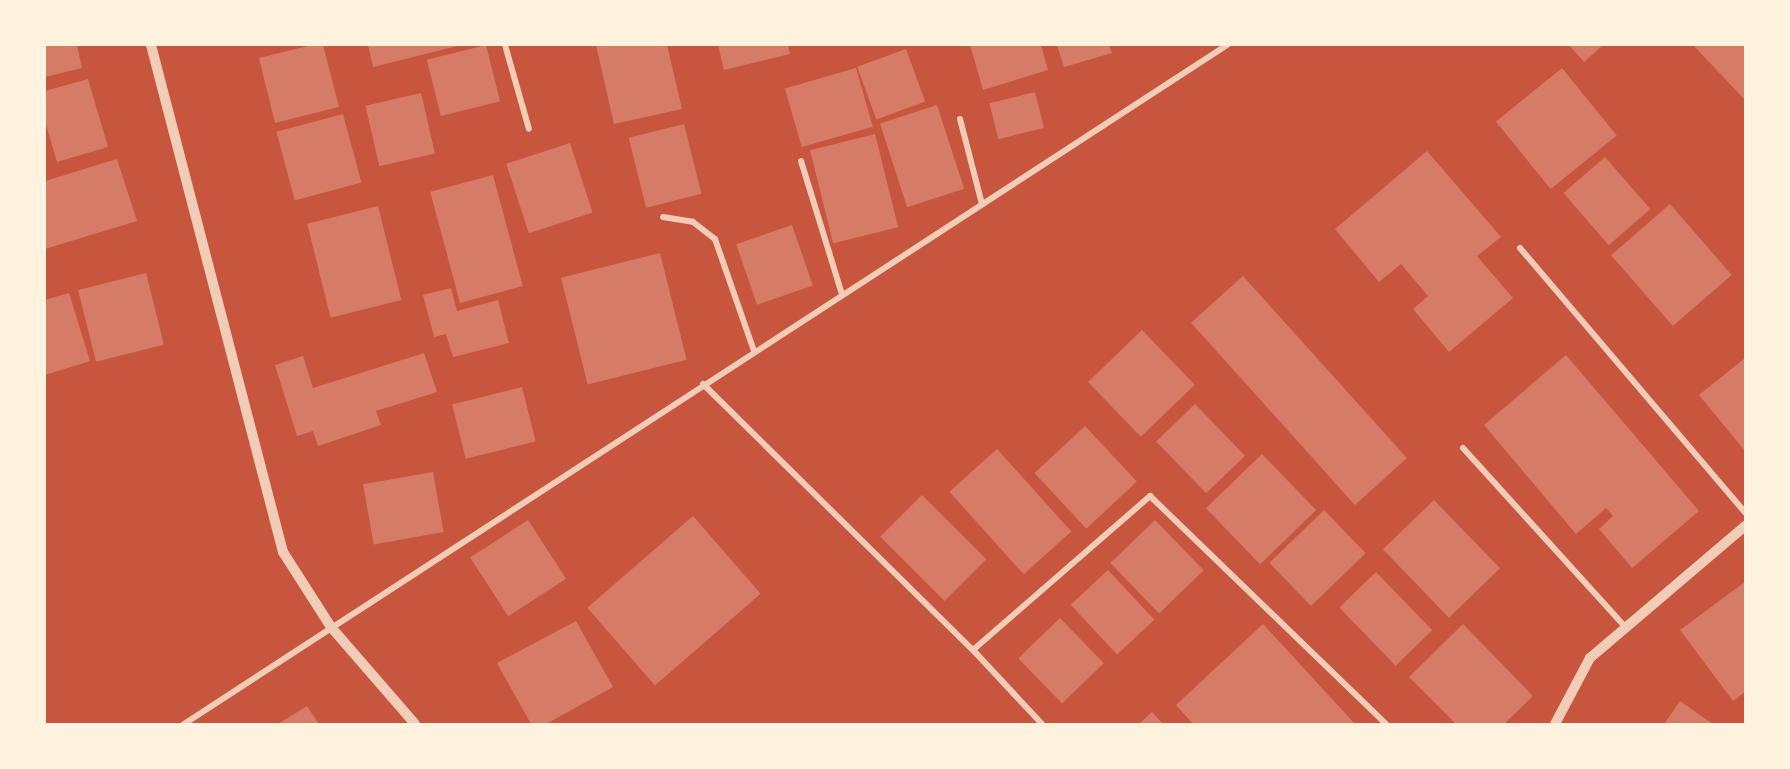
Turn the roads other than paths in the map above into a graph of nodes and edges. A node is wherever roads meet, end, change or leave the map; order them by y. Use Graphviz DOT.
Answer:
graph roads {
  1 [pos="151,45"];
  2 [pos="505,45"];
  3 [pos="1227,45"];
  4 [pos="960,119"];
  5 [pos="529,129"];
  6 [pos="801,161"];
  7 [pos="982,204"];
  8 [pos="663,217"];
  9 [pos="1520,248"];
  10 [pos="842,294"];
  11 [pos="754,351"];
  12 [pos="703,384"];
  13 [pos="1463,447"];
  14 [pos="1745,512"];
  15 [pos="1745,526"];
  16 [pos="331,627"];
  17 [pos="1626,628"];
  18 [pos="973,650"];
  19 [pos="184,724"];
  20 [pos="415,724"];
  21 [pos="1042,724"];
  22 [pos="1386,724"];
  23 [pos="1555,724"];
  1 -- 16 [label="street"];
  2 -- 5 [label="street"];
  3 -- 7 [label="street"];
  4 -- 7 [label="street"];
  6 -- 10 [label="street"];
  7 -- 10 [label="street"];
  8 -- 11 [label="street"];
  9 -- 14 [label="street"];
  10 -- 11 [label="street"];
  11 -- 12 [label="street"];
  12 -- 16 [label="street"];
  12 -- 18 [label="street"];
  13 -- 17 [label="street"];
  15 -- 17 [label="street"];
  16 -- 19 [label="street"];
  16 -- 20 [label="street"];
  17 -- 23 [label="street"];
  18 -- 21 [label="street"];
  18 -- 22 [label="street"];
}
